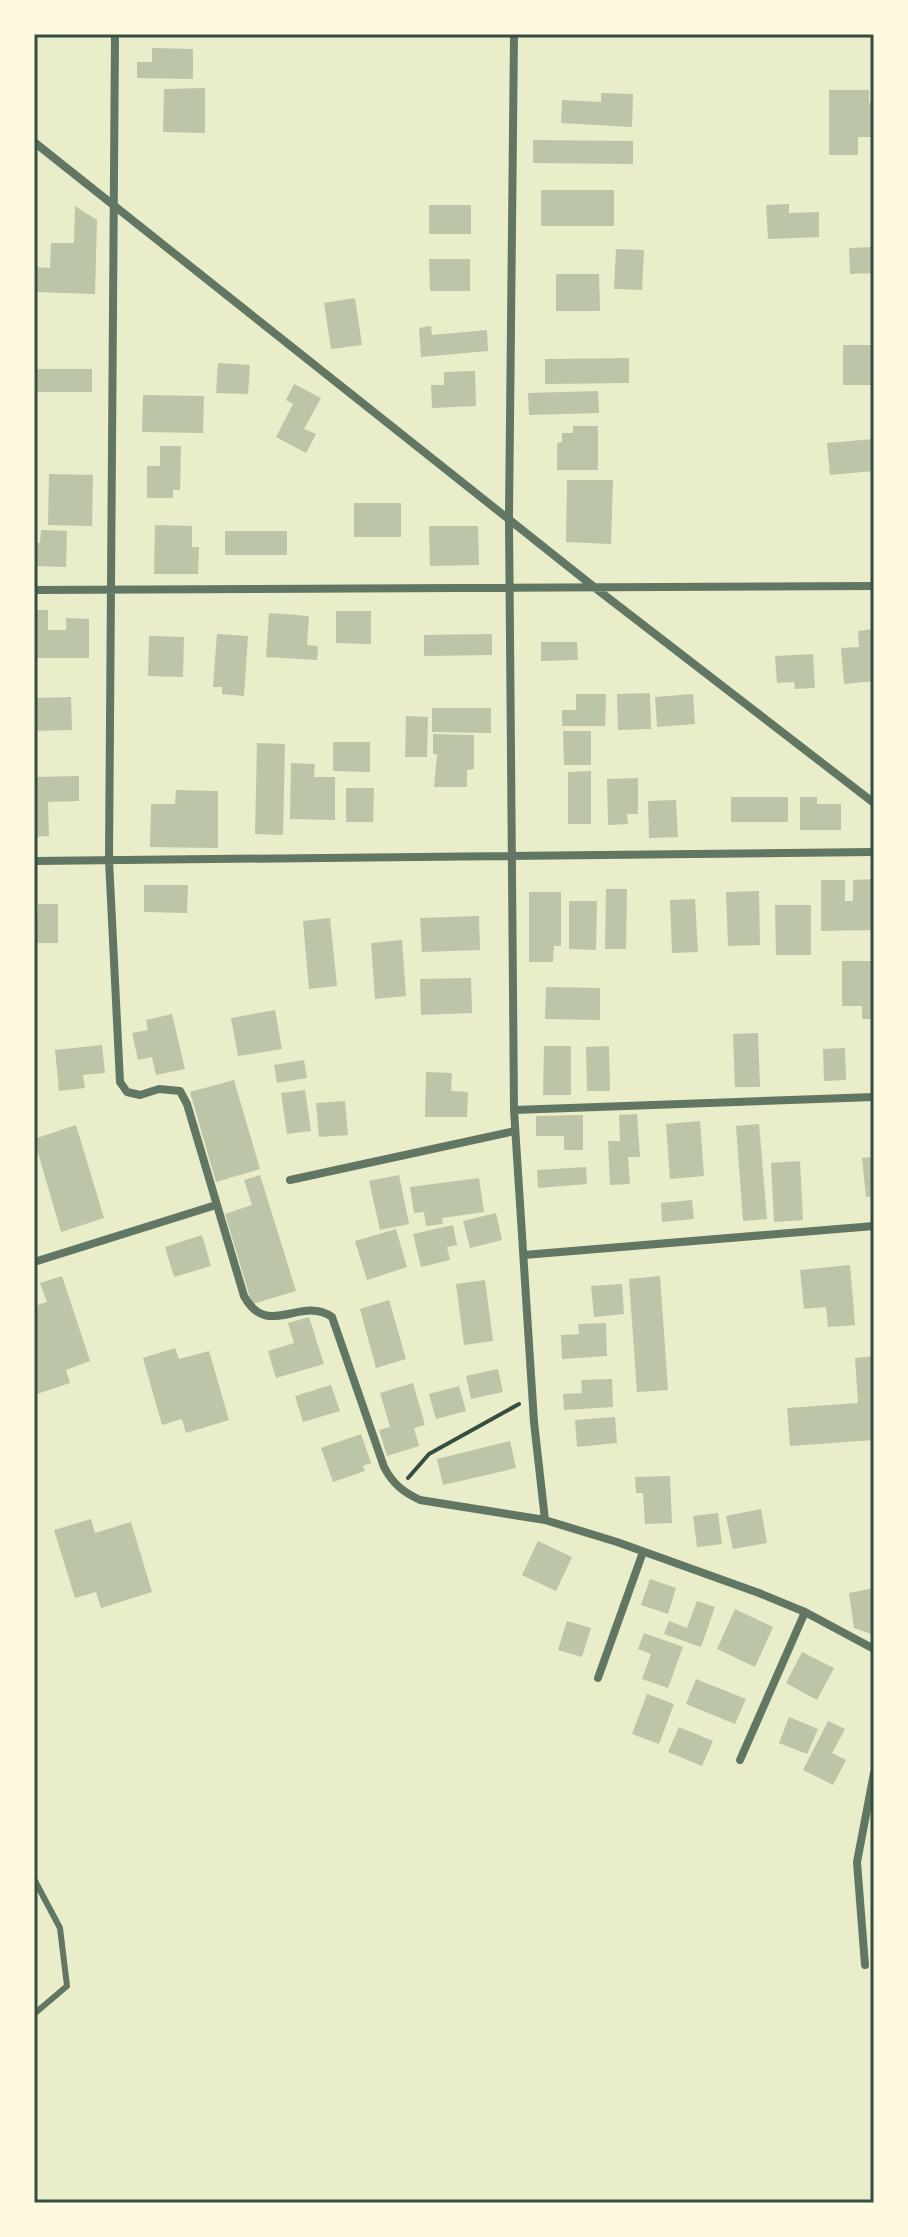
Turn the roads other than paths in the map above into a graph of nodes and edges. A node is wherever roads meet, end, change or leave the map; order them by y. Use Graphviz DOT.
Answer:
graph roads {
  1 [pos="115,34"];
  2 [pos="514,34"];
  3 [pos="34,142"];
  4 [pos="115,204"];
  5 [pos="509,518"];
  6 [pos="510,586"];
  7 [pos="874,586"];
  8 [pos="594,587"];
  9 [pos="34,590"];
  10 [pos="111,591"];
  11 [pos="874,803"];
  12 [pos="874,852"];
  13 [pos="512,855"];
  14 [pos="109,860"];
  15 [pos="34,861"];
  16 [pos="874,1097"];
  17 [pos="514,1110"];
  18 [pos="515,1131"];
  19 [pos="290,1180"];
  20 [pos="216,1205"];
  21 [pos="874,1226"];
  22 [pos="524,1255"];
  23 [pos="34,1262"];
  24 [pos="545,1520"];
  25 [pos="643,1552"];
  26 [pos="805,1612"];
  27 [pos="874,1649"];
  28 [pos="598,1678"];
  29 [pos="740,1760"];
  30 [pos="874,1773"];
  31 [pos="34,1879"];
  32 [pos="865,1965"];
  33 [pos="34,2014"];
  1 -- 4 [label="street"];
  2 -- 5 [label="street"];
  3 -- 4 [label="street"];
  4 -- 5 [label="street"];
  4 -- 10 [label="street"];
  5 -- 6 [label="street"];
  5 -- 8 [label="street"];
  6 -- 8 [label="street"];
  6 -- 10 [label="street"];
  6 -- 13 [label="street"];
  7 -- 8 [label="street"];
  8 -- 11 [label="street"];
  9 -- 10 [label="street"];
  10 -- 14 [label="street"];
  12 -- 13 [label="street"];
  13 -- 14 [label="street"];
  13 -- 17 [label="street"];
  14 -- 15 [label="street"];
  14 -- 20 [label="street"];
  16 -- 17 [label="street"];
  17 -- 18 [label="street"];
  18 -- 19 [label="street"];
  18 -- 22 [label="street"];
  20 -- 23 [label="street"];
  20 -- 24 [label="street"];
  21 -- 22 [label="street"];
  22 -- 24 [label="street"];
  24 -- 25 [label="street"];
  25 -- 26 [label="street"];
  25 -- 28 [label="street"];
  26 -- 27 [label="street"];
  26 -- 29 [label="street"];
  30 -- 32 [label="street"];
  31 -- 33 [label="lane"];
}
